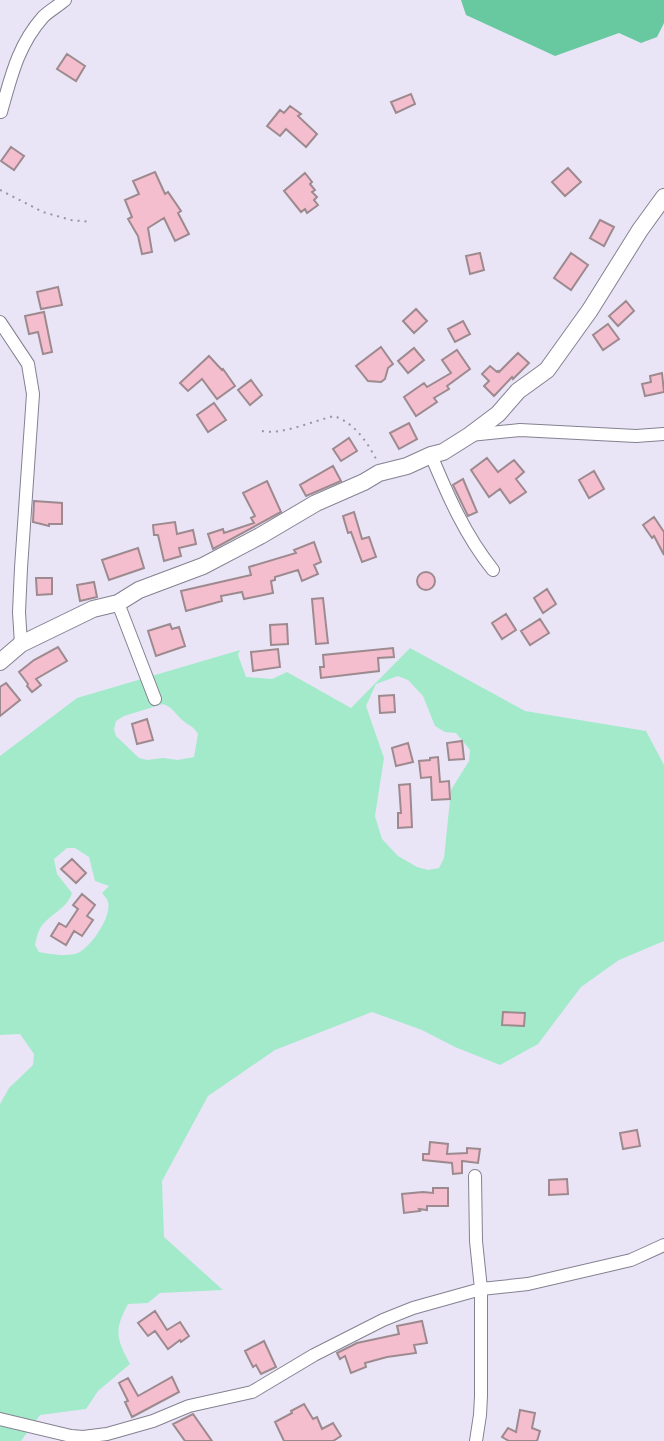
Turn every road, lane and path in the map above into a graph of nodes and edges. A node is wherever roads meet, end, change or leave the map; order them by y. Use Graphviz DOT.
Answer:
graph roads {
  1 [pos="65,0"];
  2 [pos="0,112"];
  3 [pos="0,190"];
  4 [pos="664,197"];
  5 [pos="91,222"];
  6 [pos="0,322"];
  7 [pos="262,431"];
  8 [pos="664,434"];
  9 [pos="470,435"];
  10 [pos="431,455"];
  11 [pos="379,473"];
  12 [pos="492,569"];
  13 [pos="118,603"];
  14 [pos="21,644"];
  15 [pos="0,662"];
  16 [pos="155,699"];
  17 [pos="475,1176"];
  18 [pos="664,1245"];
  19 [pos="481,1289"];
  20 [pos="0,1419"];
  21 [pos="476,1441"];
  1 -- 2 [label="street"];
  3 -- 5 [label="path"];
  4 -- 9 [label="street"];
  6 -- 14 [label="street"];
  7 -- 11 [label="path"];
  8 -- 9 [label="street"];
  9 -- 10 [label="street"];
  10 -- 11 [label="street"];
  10 -- 12 [label="street"];
  11 -- 13 [label="street"];
  13 -- 14 [label="street"];
  13 -- 16 [label="street"];
  14 -- 15 [label="street"];
  17 -- 19 [label="street"];
  18 -- 19 [label="street"];
  19 -- 20 [label="street"];
  19 -- 21 [label="street"];
}
